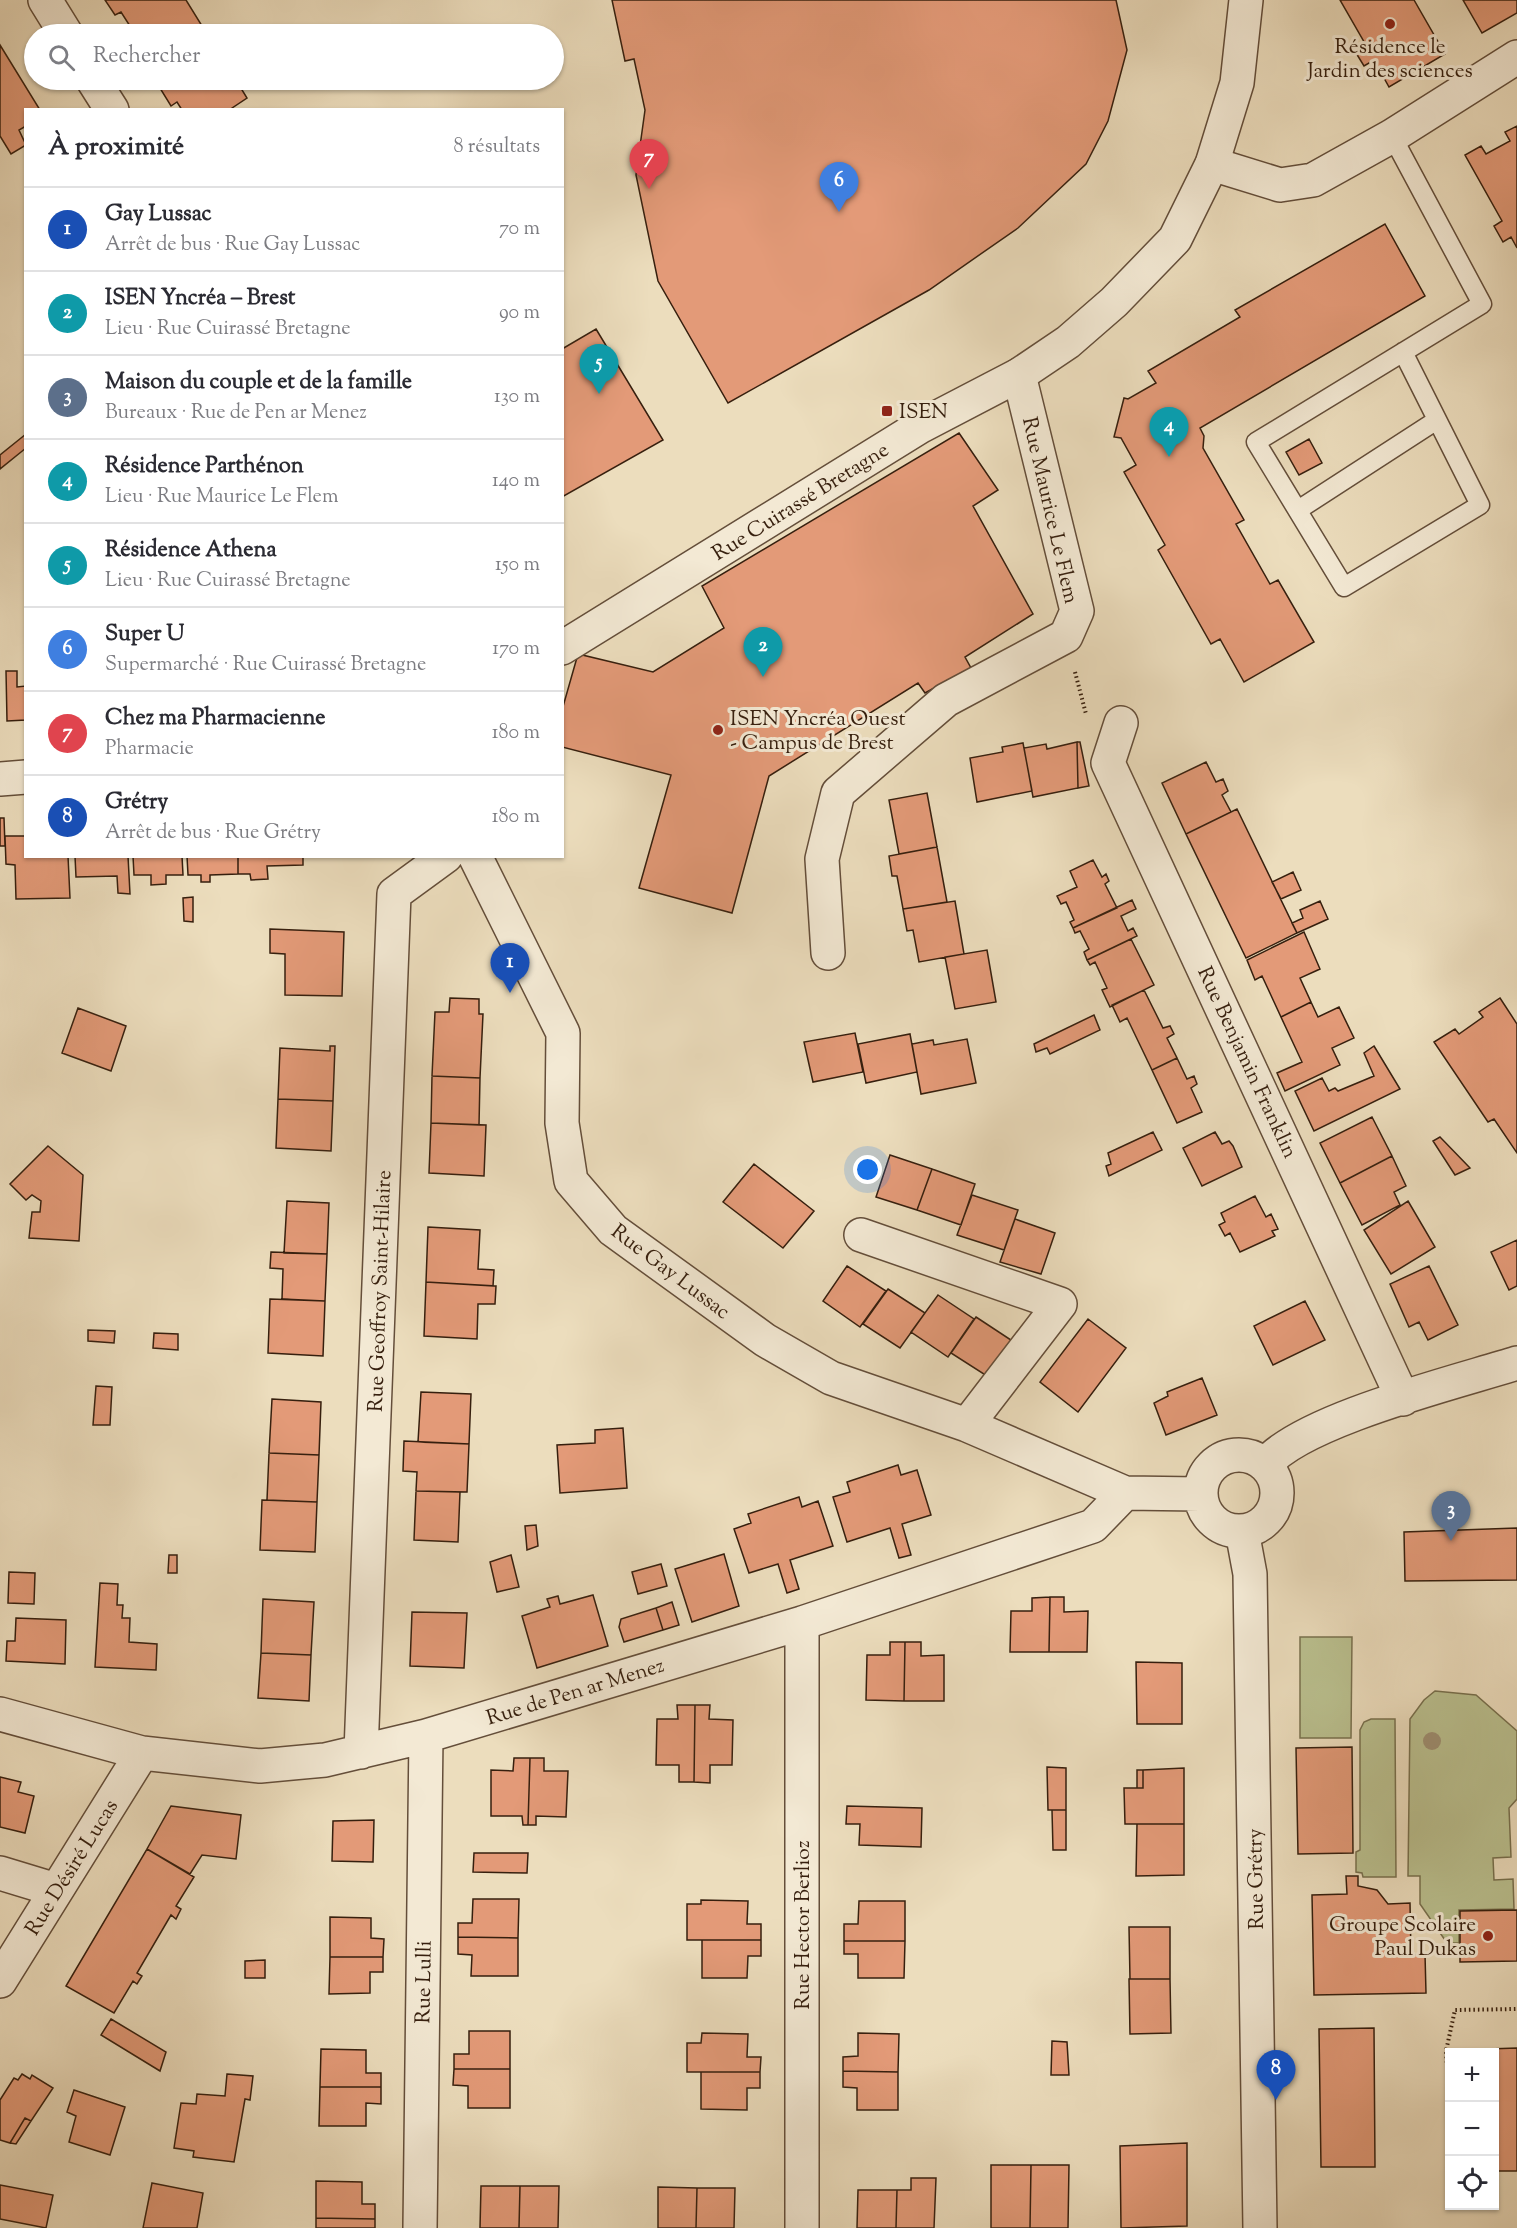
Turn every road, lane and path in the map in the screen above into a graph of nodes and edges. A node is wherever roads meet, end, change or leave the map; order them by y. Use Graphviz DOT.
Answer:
graph roads {
  1 [pos="45,0"];
  2 [pos="1246,0"];
  3 [pos="60,24"];
  4 [pos="1517,57"];
  5 [pos="99,90"];
  6 [pos="111,108"];
  7 [pos="1392,136"];
  8 [pos="1212,164"];
  9 [pos="1403,352"];
  10 [pos="1019,375"];
  11 [pos="1437,420"];
  12 [pos="1298,510"];
  13 [pos="1066,636"];
  14 [pos="564,647"];
  15 [pos="1121,723"];
  16 [pos="1108,763"];
  17 [pos="24,777"];
  18 [pos="0,779"];
  19 [pos="443,858"];
  20 [pos="476,858"];
  21 [pos="828,953"];
  22 [pos="861,1235"];
  23 [pos="1517,1363"];
  24 [pos="1403,1399"];
  25 [pos="967,1425"];
  26 [pos="1265,1465"];
  27 [pos="1125,1493"];
  28 [pos="1200,1494"];
  29 [pos="1242,1531"];
  30 [pos="802,1623"];
  31 [pos="0,1714"];
  32 [pos="426,1736"];
  33 [pos="361,1752"];
  34 [pos="142,1753"];
  35 [pos="0,1873"];
  36 [pos="56,1890"];
  37 [pos="0,1982"];
  38 [pos="1517,2009"];
  39 [pos="1449,2102"];
  40 [pos="420,2228"];
  41 [pos="802,2228"];
  42 [pos="1260,2228"];
  1 -- 3 [label="street"];
  2 -- 8 [label="street, Rue Cuirassé Bretagne"];
  4 -- 7 [label="street"];
  5 -- 6 [label="street"];
  7 -- 8 [label="street"];
  7 -- 9 [label="lane"];
  8 -- 10 [label="street, Rue Cuirassé Bretagne"];
  9 -- 11 [label="lane"];
  9 -- 12 [label="lane"];
  10 -- 13 [label="street, Rue Maurice Le Flem"];
  10 -- 14 [label="street, Rue Cuirassé Bretagne"];
  11 -- 12 [label="lane"];
  11 -- 12 [label="lane"];
  13 -- 16 [label="path"];
  13 -- 21 [label="street, Rue Maurice Le Flem"];
  15 -- 16 [label="street"];
  16 -- 24 [label="street, Rue Benjamin Franklin"];
  17 -- 18 [label="street"];
  19 -- 33 [label="street, Rue Geoffroy Saint-Hilaire"];
  20 -- 25 [label="street, Rue Gay Lussac"];
  22 -- 25 [label="street"];
  23 -- 24 [label="street"];
  24 -- 26 [label="street"];
  25 -- 27 [label="street, Rue Gay Lussac"];
  26 -- 28 [label="street"];
  26 -- 29 [label="street"];
  27 -- 28 [label="street, Rue Gay Lussac"];
  27 -- 30 [label="street, Rue de Pen ar Menez"];
  28 -- 29 [label="street"];
  29 -- 42 [label="street, Rue Grétry"];
  30 -- 32 [label="street, Rue de Pen ar Menez"];
  30 -- 41 [label="street, Rue Hector Berlioz"];
  31 -- 34 [label="street, Rue de Pen ar Menez"];
  32 -- 33 [label="street, Rue de Pen ar Menez"];
  32 -- 40 [label="street, Rue Lulli"];
  33 -- 34 [label="street, Rue de Pen ar Menez"];
  34 -- 36 [label="street, Rue Désiré Lucas"];
  35 -- 36 [label="street"];
  36 -- 37 [label="street, Rue Désiré Lucas"];
  38 -- 39 [label="path"];
}
